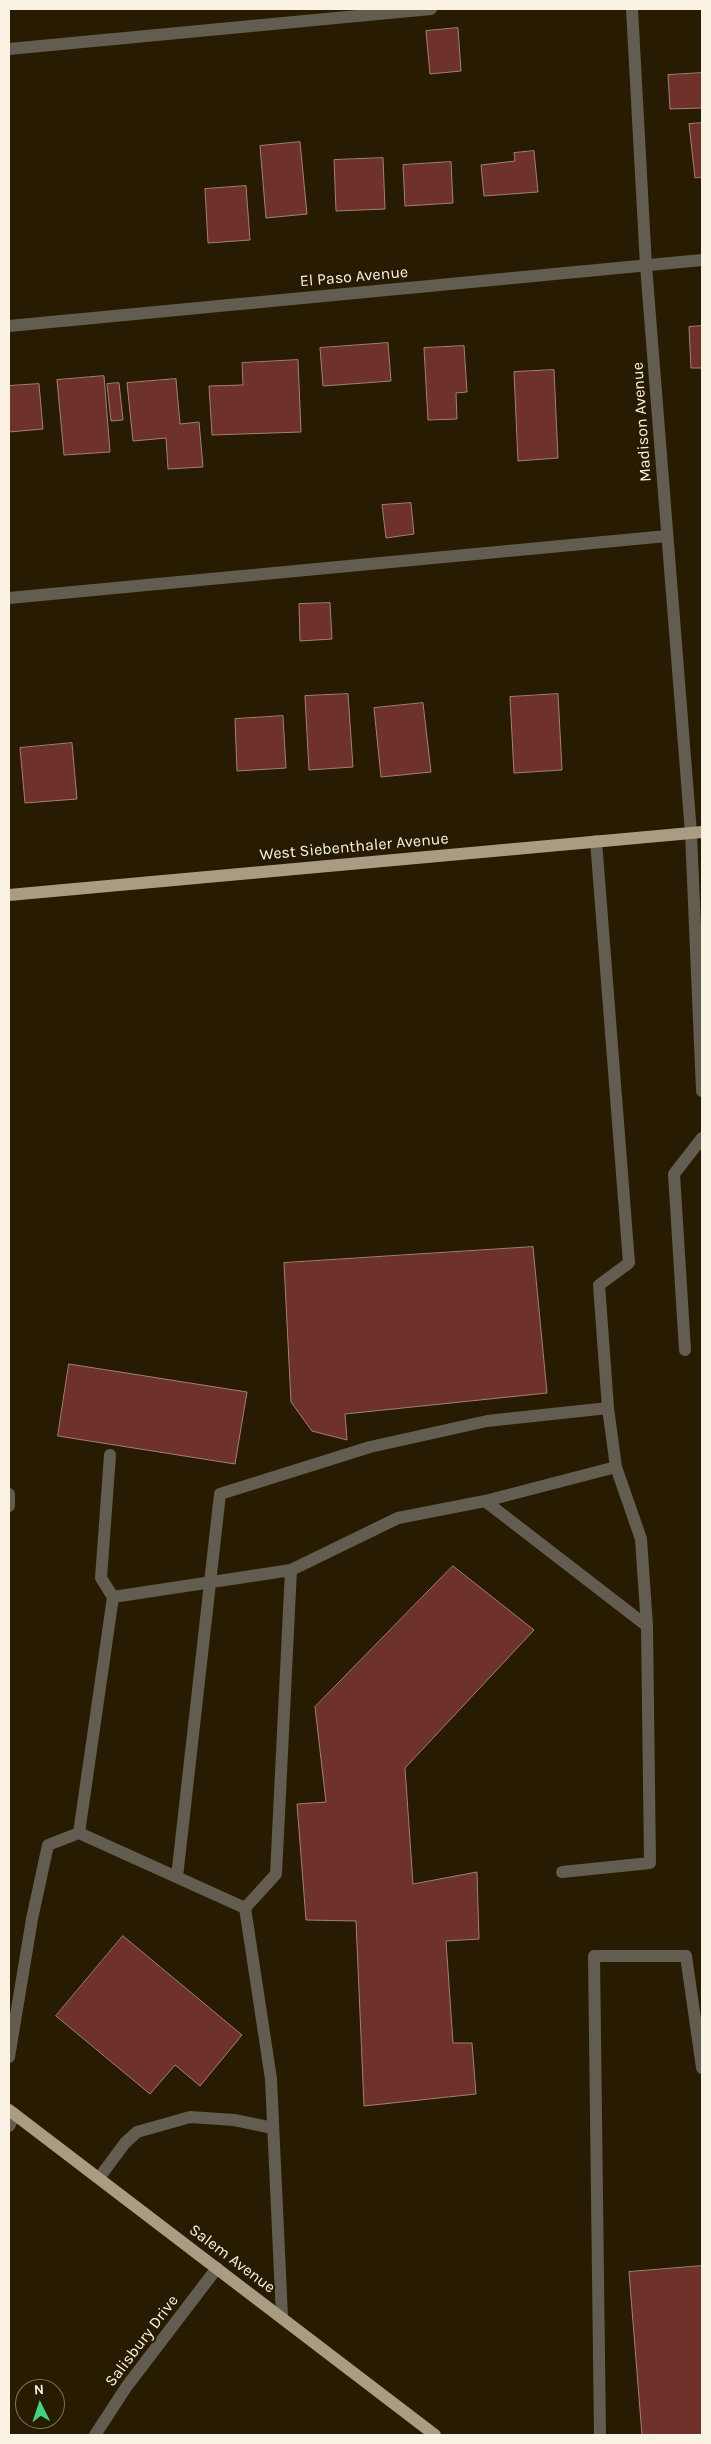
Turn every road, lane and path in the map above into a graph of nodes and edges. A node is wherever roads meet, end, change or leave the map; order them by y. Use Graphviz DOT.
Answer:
graph roads {
  1 [pos="431,9"];
  2 [pos="632,9"];
  3 [pos="9,49"];
  4 [pos="702,260"];
  5 [pos="646,266"];
  6 [pos="9,326"];
  7 [pos="667,536"];
  8 [pos="9,598"];
  9 [pos="696,832"];
  10 [pos="596,841"];
  11 [pos="9,895"];
  12 [pos="702,1091"];
  13 [pos="702,1138"];
  14 [pos="685,1350"];
  15 [pos="608,1408"];
  16 [pos="110,1455"];
  17 [pos="616,1467"];
  18 [pos="9,1494"];
  19 [pos="485,1501"];
  20 [pos="9,1506"];
  21 [pos="291,1570"];
  22 [pos="211,1582"];
  23 [pos="113,1597"];
  24 [pos="647,1626"];
  25 [pos="79,1833"];
  26 [pos="562,1872"];
  27 [pos="177,1877"];
  28 [pos="245,1908"];
  29 [pos="9,2057"];
  30 [pos="702,2068"];
  31 [pos="12,2112"];
  32 [pos="9,2126"];
  33 [pos="273,2128"];
  34 [pos="99,2178"];
  35 [pos="217,2268"];
  36 [pos="282,2318"];
  37 [pos="95,2435"];
  38 [pos="436,2435"];
  39 [pos="600,2435"];
  1 -- 3 [label="street"];
  2 -- 5 [label="street, Madison Avenue"];
  4 -- 5 [label="street, El Paso Avenue"];
  5 -- 6 [label="street, El Paso Avenue"];
  5 -- 7 [label="street, Madison Avenue"];
  7 -- 8 [label="street"];
  7 -- 9 [label="street, Madison Avenue"];
  9 -- 10 [label="main road, West Siebenthaler Avenue"];
  9 -- 12 [label="street, Madison Avenue"];
  10 -- 11 [label="main road, West Siebenthaler Avenue"];
  10 -- 15 [label="street"];
  13 -- 14 [label="street"];
  15 -- 17 [label="street"];
  15 -- 22 [label="street"];
  16 -- 23 [label="street"];
  17 -- 19 [label="street"];
  17 -- 24 [label="street"];
  18 -- 20 [label="street"];
  19 -- 21 [label="street"];
  19 -- 24 [label="street"];
  21 -- 22 [label="street"];
  21 -- 28 [label="street"];
  22 -- 23 [label="street"];
  22 -- 27 [label="street"];
  23 -- 25 [label="street"];
  24 -- 26 [label="street"];
  25 -- 27 [label="street"];
  25 -- 29 [label="street"];
  27 -- 28 [label="street"];
  28 -- 33 [label="street"];
  30 -- 39 [label="street"];
  31 -- 32 [label="street"];
  31 -- 34 [label="main road, Salem Avenue"];
  33 -- 34 [label="street"];
  33 -- 36 [label="street"];
  34 -- 35 [label="main road, Salem Avenue"];
  35 -- 36 [label="main road, Salem Avenue"];
  35 -- 37 [label="street, Salisbury Drive"];
  36 -- 38 [label="main road, Salem Avenue"];
}
